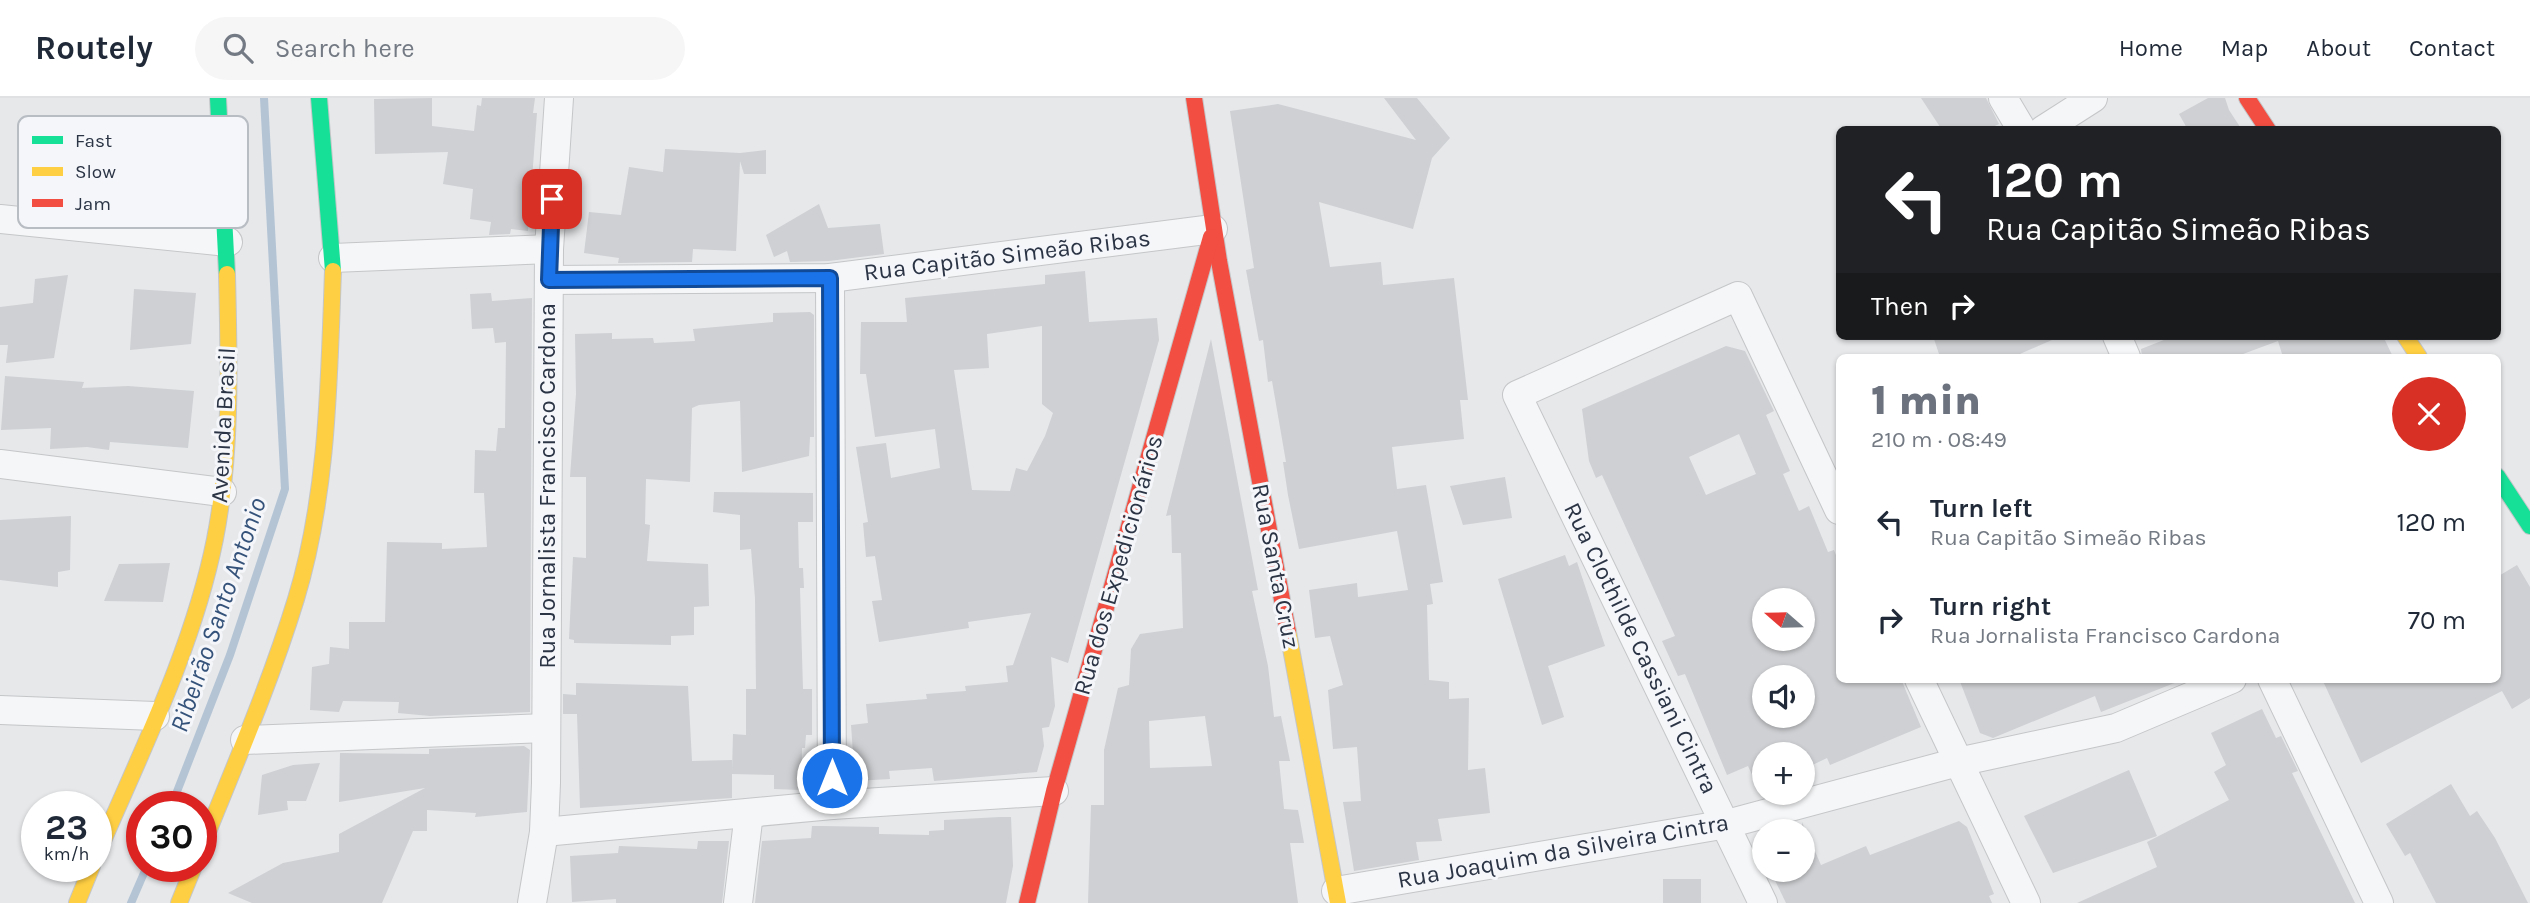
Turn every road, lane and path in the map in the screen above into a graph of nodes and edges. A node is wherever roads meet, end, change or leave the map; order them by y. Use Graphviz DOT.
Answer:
graph roads {
  1 [pos="218,98"];
  2 [pos="319,98"];
  3 [pos="559,98"];
  4 [pos="1194,98"];
  5 [pos="2003,98"];
  6 [pos="2092,98"];
  7 [pos="2247,98"];
  8 [pos="219,116"];
  9 [pos="2020,126"];
  10 [pos="2049,126"];
  11 [pos="2265,126"];
  12 [pos="0,219"];
  13 [pos="18,221"];
  14 [pos="89,228"];
  15 [pos="227,228"];
  16 [pos="1213,229"];
  17 [pos="228,242"];
  18 [pos="549,249"];
  19 [pos="333,258"];
  20 [pos="830,278"];
  21 [pos="549,280"];
  22 [pos="0,464"];
  23 [pos="2501,482"];
  24 [pos="222,492"];
  25 [pos="2530,495"];
  26 [pos="2516,503"];
  27 [pos="1836,504"];
  28 [pos="2530,526"];
  29 [pos="1921,683"];
  30 [pos="2223,683"];
  31 [pos="2275,683"];
  32 [pos="0,710"];
  33 [pos="156,716"];
  34 [pos="546,728"];
  35 [pos="245,740"];
  36 [pos="1958,761"];
  37 [pos="1054,791"];
  38 [pos="832,806"];
  39 [pos="217,809"];
  40 [pos="749,813"];
  41 [pos="112,819"];
  42 [pos="1727,824"];
  43 [pos="544,832"];
  44 [pos="86,882"];
  45 [pos="188,882"];
  46 [pos="1337,897"];
  47 [pos="77,903"];
  48 [pos="179,903"];
  49 [pos="532,903"];
  50 [pos="738,903"];
  51 [pos="1027,903"];
  52 [pos="1763,903"];
  53 [pos="2026,903"];
  54 [pos="2379,903"];
  1 -- 8 [label="street, Avenida Brasil"];
  2 -- 19 [label="street"];
  3 -- 18 [label="street, Rua Jornalista Francisco Cardona"];
  4 -- 16 [label="street, Rua Santa Cruz"];
  5 -- 9 [label="street"];
  6 -- 10 [label="street"];
  7 -- 11 [label="street"];
  12 -- 13 [label="street"];
  14 -- 17 [label="street"];
  15 -- 17 [label="street, Avenida Brasil"];
  16 -- 20 [label="street, Rua Capitão Simeão Ribas"];
  16 -- 37 [label="street, Rua dos Expedicionários"];
  16 -- 46 [label="street, Rua Santa Cruz"];
  17 -- 24 [label="street, Avenida Brasil"];
  18 -- 19 [label="street"];
  18 -- 21 [label="street, Rua Jornalista Francisco Cardona"];
  19 -- 35 [label="street"];
  20 -- 21 [label="street, Rua Capitão Simeão Ribas"];
  20 -- 38 [label="street"];
  21 -- 34 [label="street, Rua Jornalista Francisco Cardona"];
  22 -- 24 [label="street"];
  23 -- 26 [label="street"];
  24 -- 33 [label="street, Avenida Brasil"];
  25 -- 26 [label="street"];
  26 -- 28 [label="street"];
  27 -- 42 [label="street, Rua Clothilde Cassiani Cintra"];
  29 -- 36 [label="street"];
  30 -- 36 [label="street, Rua Joaquim da Silveira Cintra"];
  31 -- 54 [label="street"];
  32 -- 33 [label="street"];
  33 -- 41 [label="street, Avenida Brasil"];
  34 -- 35 [label="street"];
  34 -- 43 [label="street, Rua Jornalista Francisco Cardona"];
  35 -- 39 [label="street"];
  36 -- 42 [label="street, Rua Joaquim da Silveira Cintra"];
  36 -- 53 [label="street"];
  37 -- 38 [label="street"];
  37 -- 51 [label="street, Rua dos Expedicionários"];
  38 -- 40 [label="street"];
  40 -- 43 [label="street"];
  40 -- 50 [label="street"];
  42 -- 46 [label="street, Rua Joaquim da Silveira Cintra"];
  42 -- 52 [label="street, Rua Clothilde Cassiani Cintra"];
  43 -- 49 [label="street, Rua Jornalista Francisco Cardona"];
  44 -- 47 [label="street"];
  45 -- 48 [label="street"];
}
